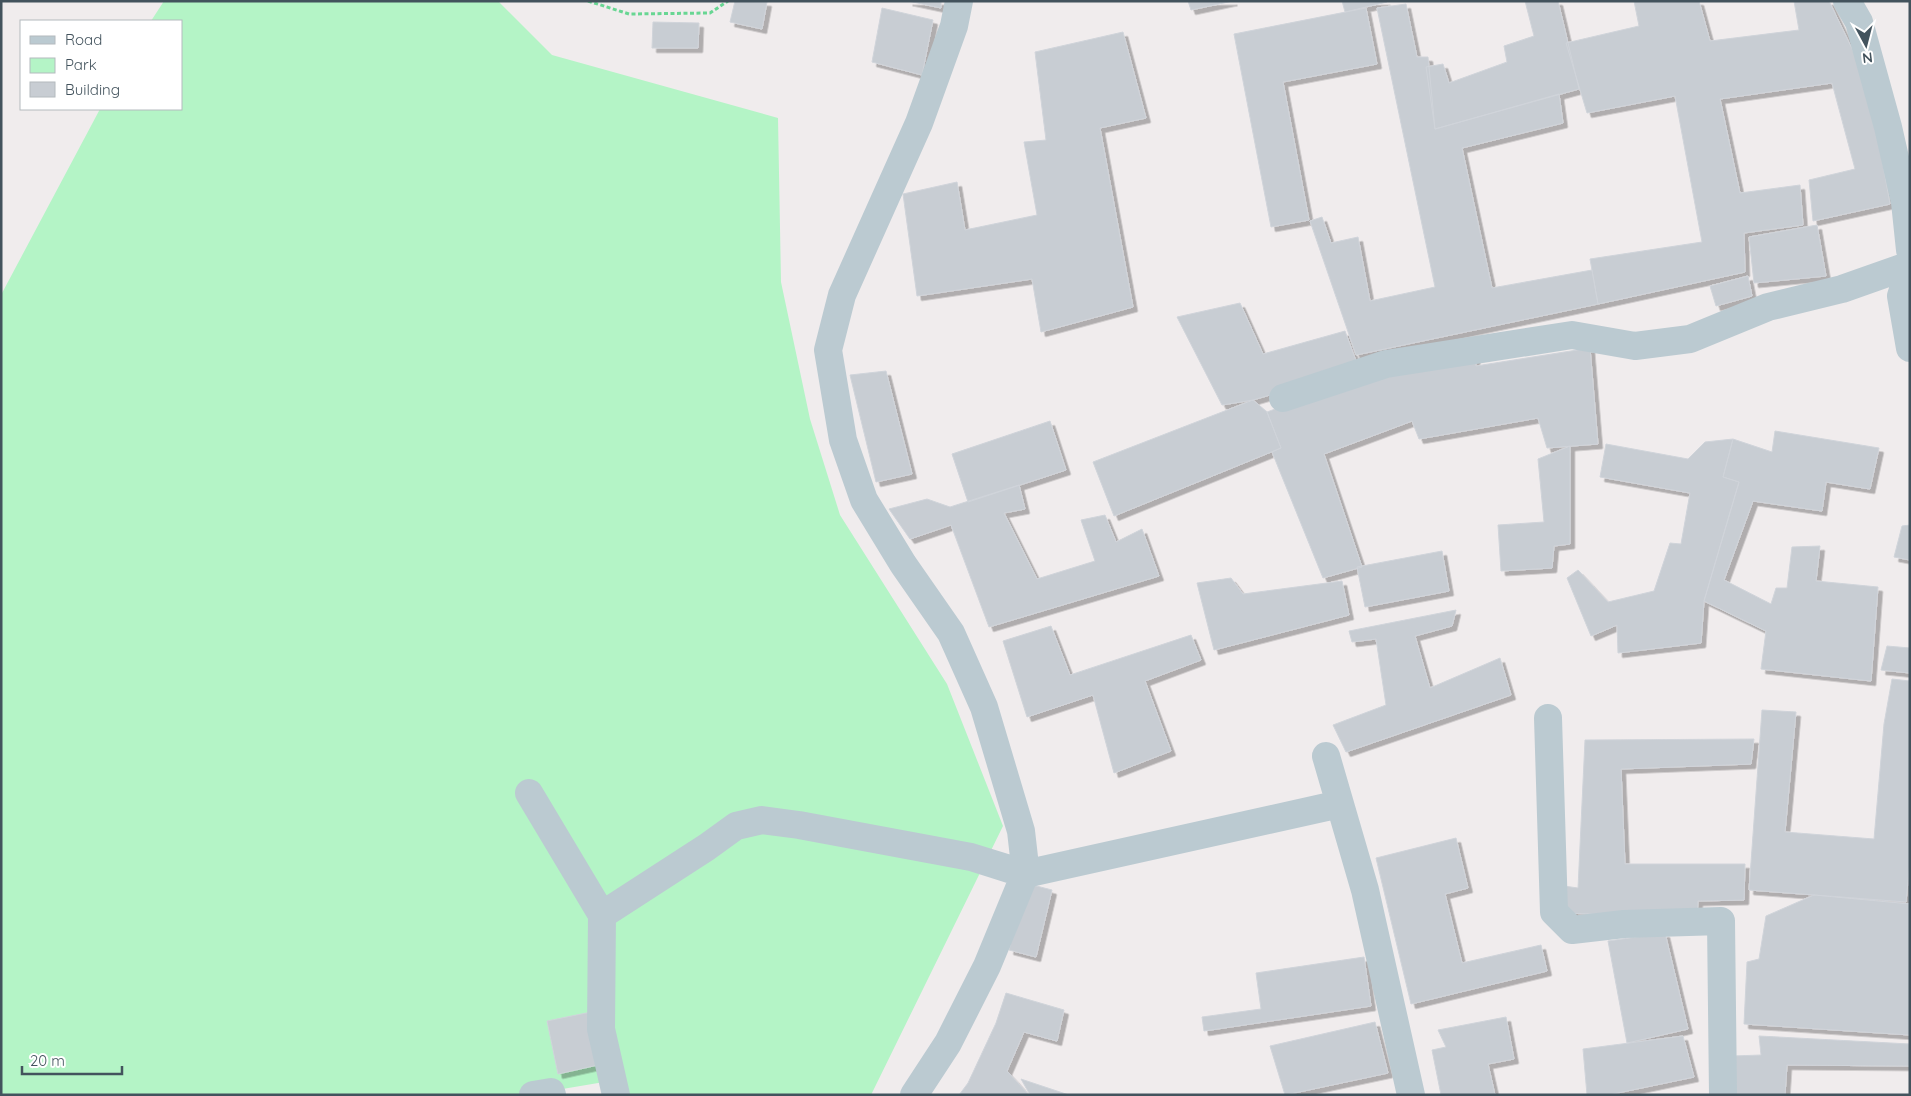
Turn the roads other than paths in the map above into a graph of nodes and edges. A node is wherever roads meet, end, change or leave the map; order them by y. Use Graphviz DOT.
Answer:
graph roads {
  1 [pos="960,1"];
  2 [pos="1848,1"];
  3 [pos="1910,250"];
  4 [pos="1910,264"];
  5 [pos="1910,268"];
  6 [pos="1910,348"];
  7 [pos="1283,398"];
  8 [pos="1548,718"];
  9 [pos="1326,756"];
  10 [pos="529,793"];
  11 [pos="1340,804"];
  12 [pos="1024,874"];
  13 [pos="602,915"];
  14 [pos="533,1095"];
  15 [pos="552,1095"];
  16 [pos="616,1095"];
  17 [pos="914,1095"];
  18 [pos="1411,1095"];
  19 [pos="1723,1095"];
  1 -- 12 [label="street"];
  2 -- 3 [label="street"];
  4 -- 7 [label="street"];
  5 -- 6 [label="street"];
  8 -- 19 [label="street"];
  9 -- 11 [label="street"];
  10 -- 13 [label="street"];
  11 -- 12 [label="street"];
  11 -- 18 [label="street"];
  12 -- 13 [label="street"];
  12 -- 17 [label="street"];
  13 -- 16 [label="street"];
  14 -- 15 [label="street"];
}
